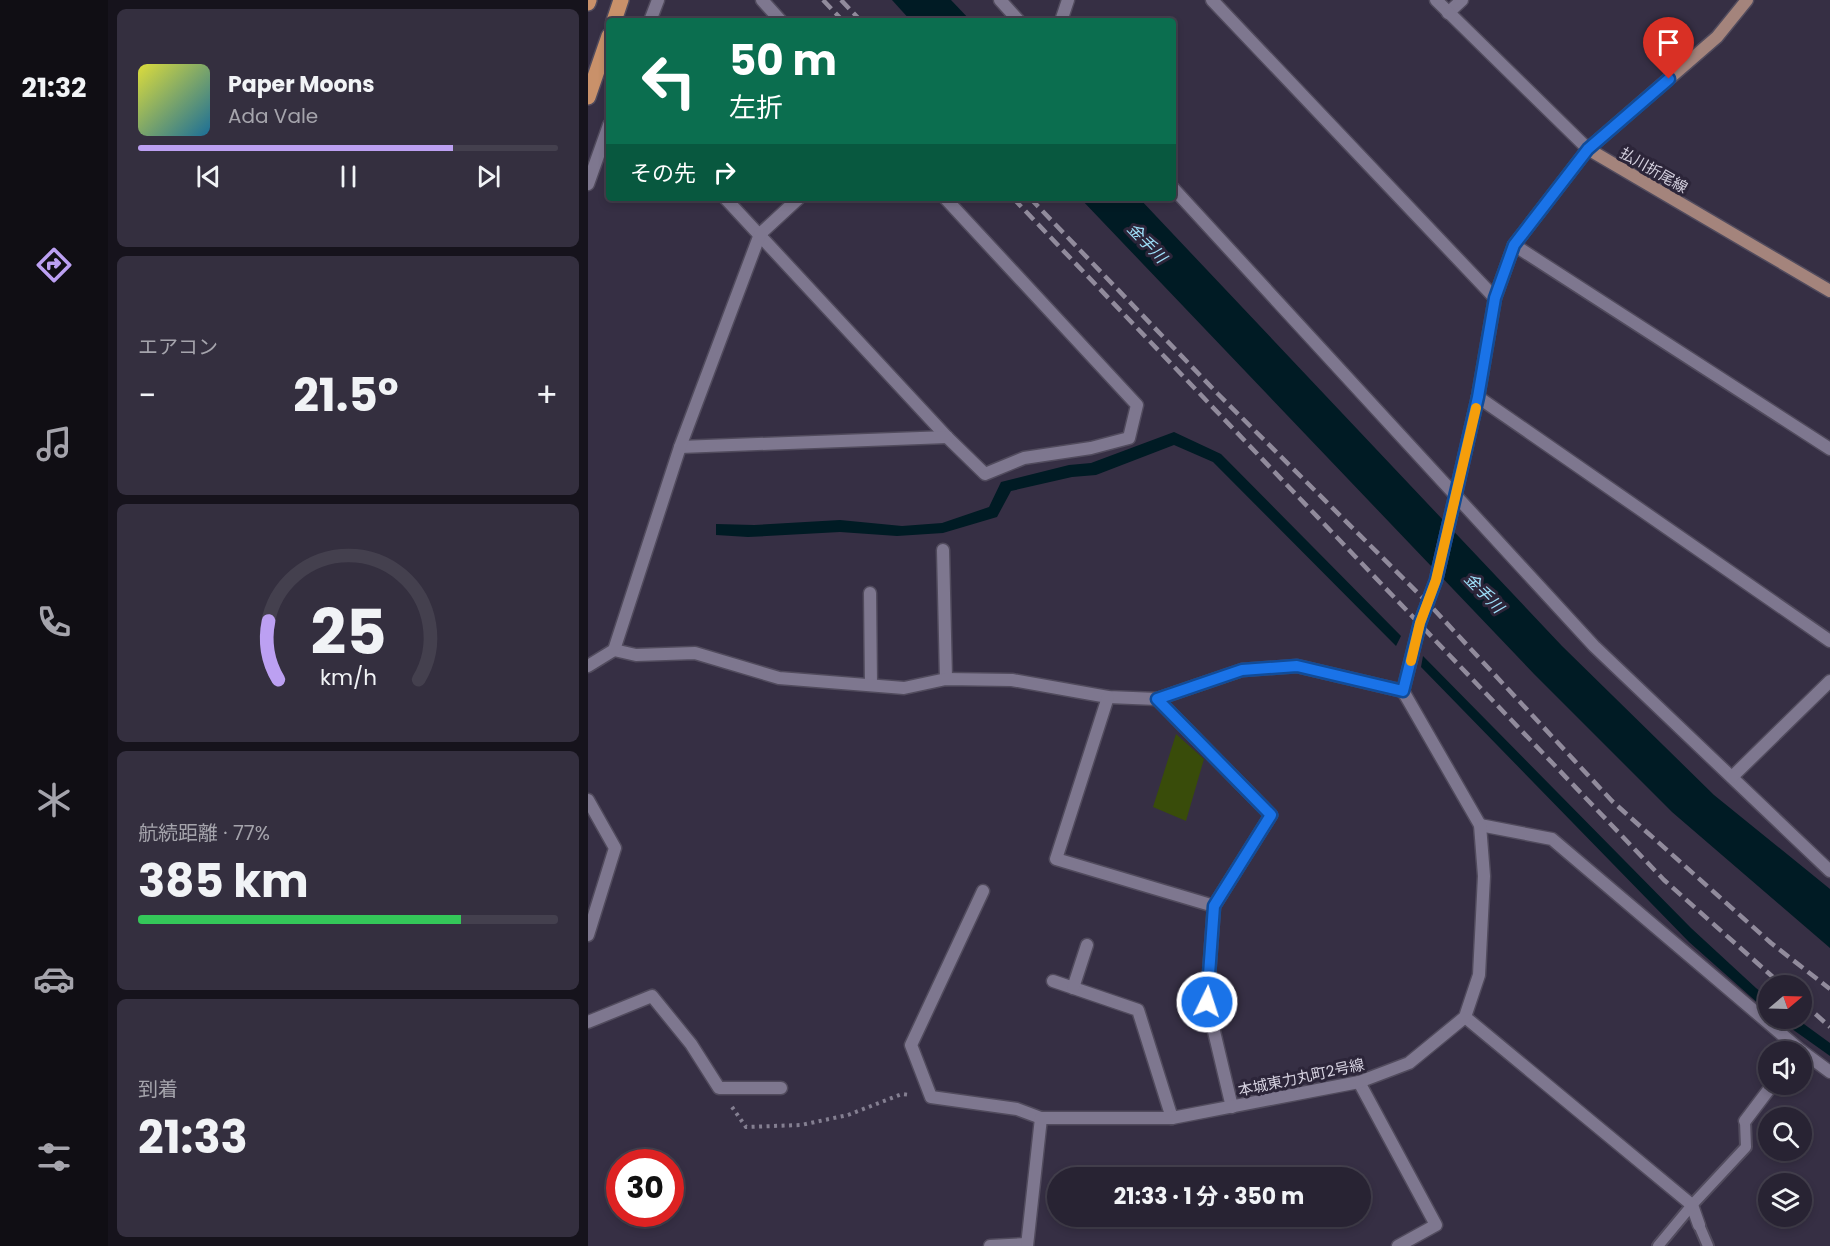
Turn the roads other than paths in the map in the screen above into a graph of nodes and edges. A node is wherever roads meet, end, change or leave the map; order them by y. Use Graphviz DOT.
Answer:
graph roads {
  1 [pos="621,0"];
  2 [pos="658,0"];
  3 [pos="762,0"];
  4 [pos="1000,0"];
  5 [pos="1068,0"];
  6 [pos="1212,0"];
  7 [pos="1436,0"];
  8 [pos="1462,0"];
  9 [pos="1747,0"];
  10 [pos="1448,13"];
  11 [pos="615,18"];
  12 [pos="651,18"];
  13 [pos="778,18"];
  14 [pos="1016,18"];
  15 [pos="1062,18"];
  16 [pos="606,45"];
  17 [pos="588,97"];
  18 [pos="606,133"];
  19 [pos="1588,149"];
  20 [pos="588,184"];
  21 [pos="1176,191"];
  22 [pos="728,201"];
  23 [pos="796,201"];
  24 [pos="948,201"];
  25 [pos="760,234"];
  26 [pos="1514,245"];
  27 [pos="1830,291"];
  28 [pos="1495,298"];
  29 [pos="1478,397"];
  30 [pos="947,437"];
  31 [pos="680,447"];
  32 [pos="1830,449"];
  33 [pos="1455,495"];
  34 [pos="943,550"];
  35 [pos="870,593"];
  36 [pos="1830,640"];
  37 [pos="614,650"];
  38 [pos="588,666"];
  39 [pos="946,679"];
  40 [pos="1830,681"];
  41 [pos="871,685"];
  42 [pos="1403,691"];
  43 [pos="1108,697"];
  44 [pos="1157,699"];
  45 [pos="1732,777"];
  46 [pos="588,800"];
  47 [pos="1480,825"];
  48 [pos="1830,871"];
  49 [pos="983,891"];
  50 [pos="1214,906"];
  51 [pos="588,935"];
  52 [pos="1087,945"];
  53 [pos="1053,981"];
  54 [pos="1073,988"];
  55 [pos="1465,1017"];
  56 [pos="588,1022"];
  57 [pos="1788,1041"];
  58 [pos="1812,1059"];
  59 [pos="1830,1072"];
  60 [pos="1359,1082"];
  61 [pos="781,1088"];
  62 [pos="1765,1095"];
  63 [pos="1232,1107"];
  64 [pos="1041,1118"];
  65 [pos="1172,1118"];
  66 [pos="1745,1121"];
  67 [pos="1692,1205"];
  68 [pos="1699,1225"];
  69 [pos="1027,1245"];
  70 [pos="990,1246"];
  71 [pos="1398,1246"];
  72 [pos="1658,1246"];
  73 [pos="1708,1246"];
  1 -- 11 [label="main road"];
  2 -- 12 [label="street"];
  3 -- 13 [label="street"];
  4 -- 14 [label="street"];
  5 -- 15 [label="street"];
  6 -- 28 [label="street"];
  7 -- 10 [label="street"];
  8 -- 10 [label="street"];
  9 -- 19 [label="main road, 払川折尾線"];
  10 -- 19 [label="street"];
  16 -- 17 [label="main road"];
  18 -- 20 [label="street"];
  19 -- 26 [label="street"];
  19 -- 27 [label="main road, 払川折尾線"];
  21 -- 33 [label="street"];
  22 -- 25 [label="street"];
  23 -- 25 [label="street"];
  24 -- 30 [label="street"];
  25 -- 30 [label="street"];
  25 -- 31 [label="street"];
  26 -- 28 [label="street"];
  26 -- 32 [label="street"];
  28 -- 29 [label="street"];
  29 -- 33 [label="street"];
  29 -- 36 [label="street"];
  30 -- 31 [label="street"];
  31 -- 37 [label="street"];
  33 -- 42 [label="street"];
  33 -- 45 [label="street"];
  34 -- 39 [label="street"];
  35 -- 41 [label="street"];
  37 -- 38 [label="street"];
  37 -- 41 [label="street"];
  39 -- 41 [label="street"];
  39 -- 43 [label="street"];
  40 -- 45 [label="street"];
  42 -- 44 [label="street"];
  42 -- 47 [label="street"];
  43 -- 44 [label="street"];
  43 -- 50 [label="street"];
  44 -- 50 [label="street"];
  45 -- 48 [label="street"];
  46 -- 51 [label="street"];
  47 -- 55 [label="street"];
  47 -- 57 [label="street"];
  49 -- 64 [label="street, 本城東力丸町2号線"];
  50 -- 63 [label="street"];
  52 -- 54 [label="street"];
  53 -- 54 [label="street"];
  54 -- 65 [label="street"];
  55 -- 60 [label="street, 本城東力丸町2号線"];
  55 -- 67 [label="street"];
  56 -- 61 [label="street"];
  58 -- 59 [label="street"];
  60 -- 63 [label="street, 本城東力丸町2号線"];
  60 -- 71 [label="street"];
  62 -- 66 [label="street"];
  63 -- 65 [label="street, 本城東力丸町2号線"];
  64 -- 65 [label="street, 本城東力丸町2号線"];
  64 -- 69 [label="street"];
  66 -- 67 [label="lane"];
  67 -- 68 [label="street"];
  67 -- 72 [label="lane"];
  68 -- 73 [label="lane"];
  69 -- 70 [label="street"];
}
